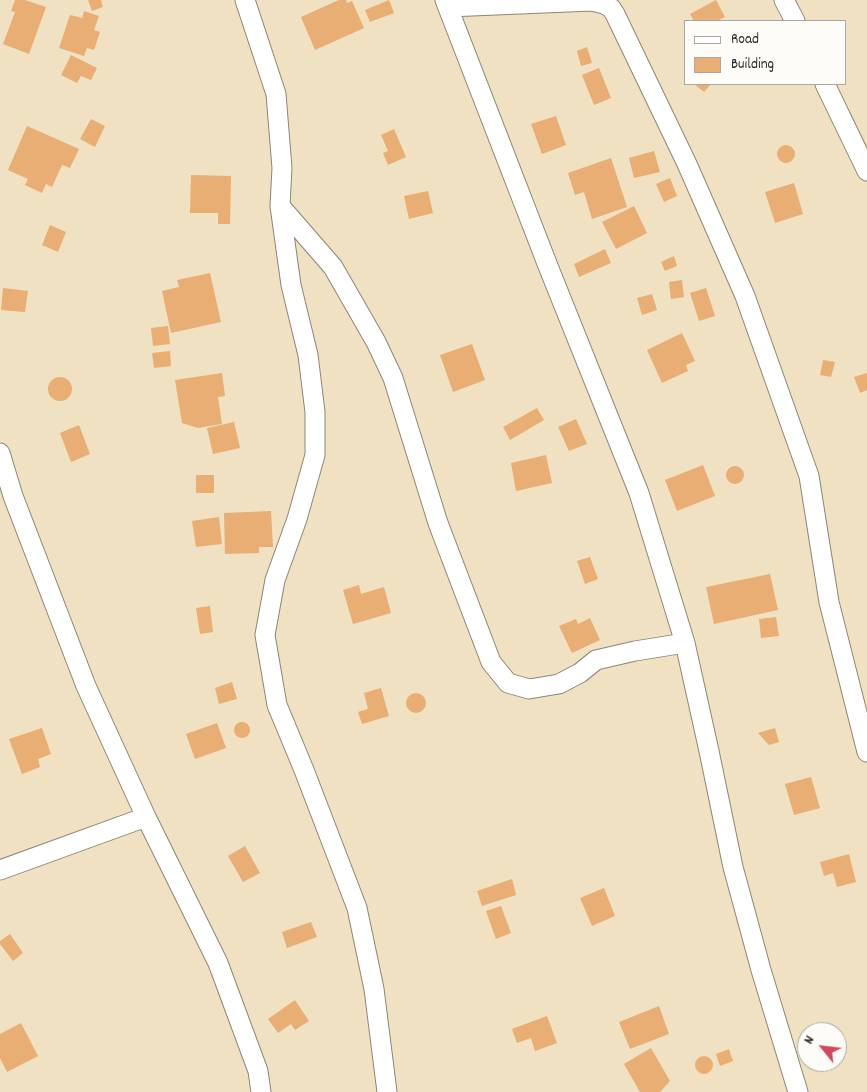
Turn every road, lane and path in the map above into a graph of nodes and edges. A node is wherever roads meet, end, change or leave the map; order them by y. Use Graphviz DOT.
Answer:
graph roads {
  1 [pos="245,0"];
  2 [pos="784,0"];
  3 [pos="447,4"];
  4 [pos="794,20"];
  5 [pos="825,85"];
  6 [pos="867,171"];
  7 [pos="280,206"];
  8 [pos="0,453"];
  9 [pos="685,643"];
  10 [pos="867,752"];
  11 [pos="146,817"];
  12 [pos="0,870"];
  13 [pos="262,1092"];
  14 [pos="387,1092"];
  15 [pos="798,1092"];
  1 -- 7 [label="street"];
  2 -- 4 [label="street"];
  3 -- 9 [label="street"];
  3 -- 10 [label="street"];
  5 -- 6 [label="street"];
  7 -- 9 [label="street"];
  7 -- 14 [label="street"];
  8 -- 11 [label="street"];
  9 -- 15 [label="street"];
  11 -- 12 [label="street"];
  11 -- 13 [label="street"];
}
